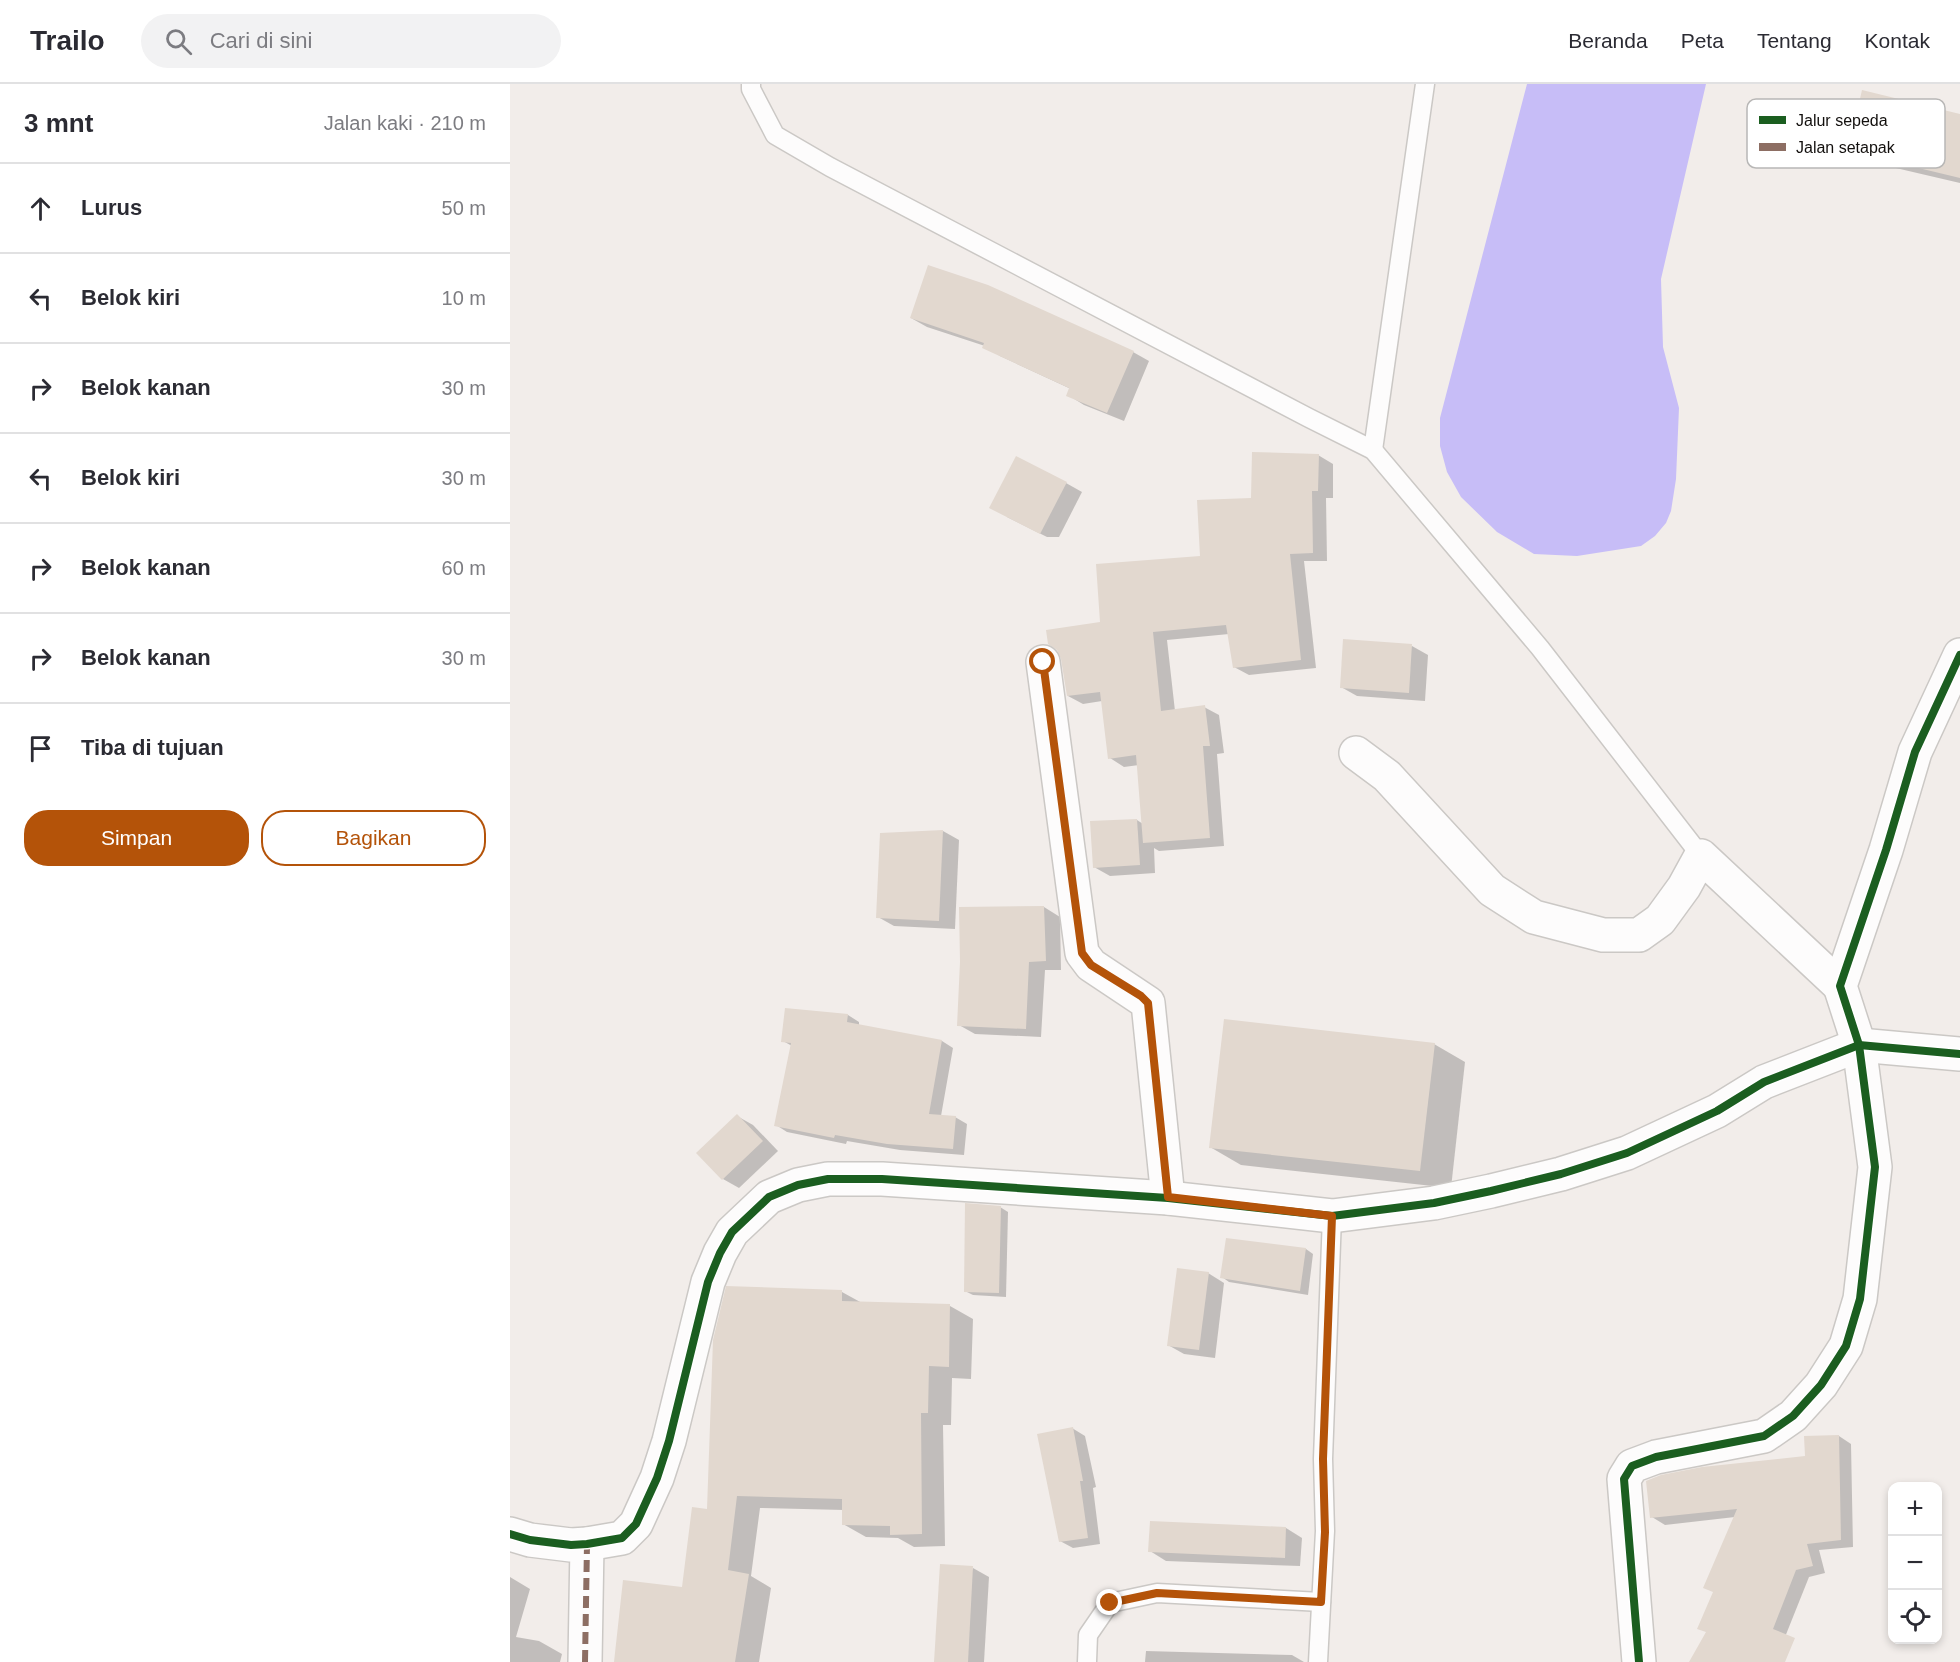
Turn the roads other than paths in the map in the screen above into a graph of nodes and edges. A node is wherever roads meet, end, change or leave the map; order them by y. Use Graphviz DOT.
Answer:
graph roads {
  1 [pos="751,84"];
  2 [pos="1425,84"];
  3 [pos="1373,450"];
  4 [pos="1960,655"];
  5 [pos="1043,662"];
  6 [pos="1356,753"];
  7 [pos="1701,855"];
  8 [pos="1840,986"];
  9 [pos="1859,1045"];
  10 [pos="1960,1054"];
  11 [pos="1168,1197"];
  12 [pos="1332,1216"];
  13 [pos="510,1534"];
  14 [pos="587,1544"];
  15 [pos="1321,1602"];
  16 [pos="585,1662"];
  17 [pos="1087,1662"];
  18 [pos="1318,1662"];
  19 [pos="1639,1662"];
  1 -- 3 [label="lane"];
  2 -- 3 [label="lane"];
  3 -- 7 [label="lane"];
  4 -- 8 [label="street"];
  5 -- 11 [label="street"];
  6 -- 7 [label="street"];
  7 -- 8 [label="street"];
  8 -- 9 [label="street"];
  9 -- 10 [label="street"];
  9 -- 12 [label="street"];
  9 -- 19 [label="street"];
  11 -- 12 [label="street"];
  11 -- 14 [label="street"];
  12 -- 15 [label="lane"];
  13 -- 14 [label="street"];
  14 -- 16 [label="street"];
  15 -- 17 [label="lane"];
  15 -- 18 [label="lane"];
}
